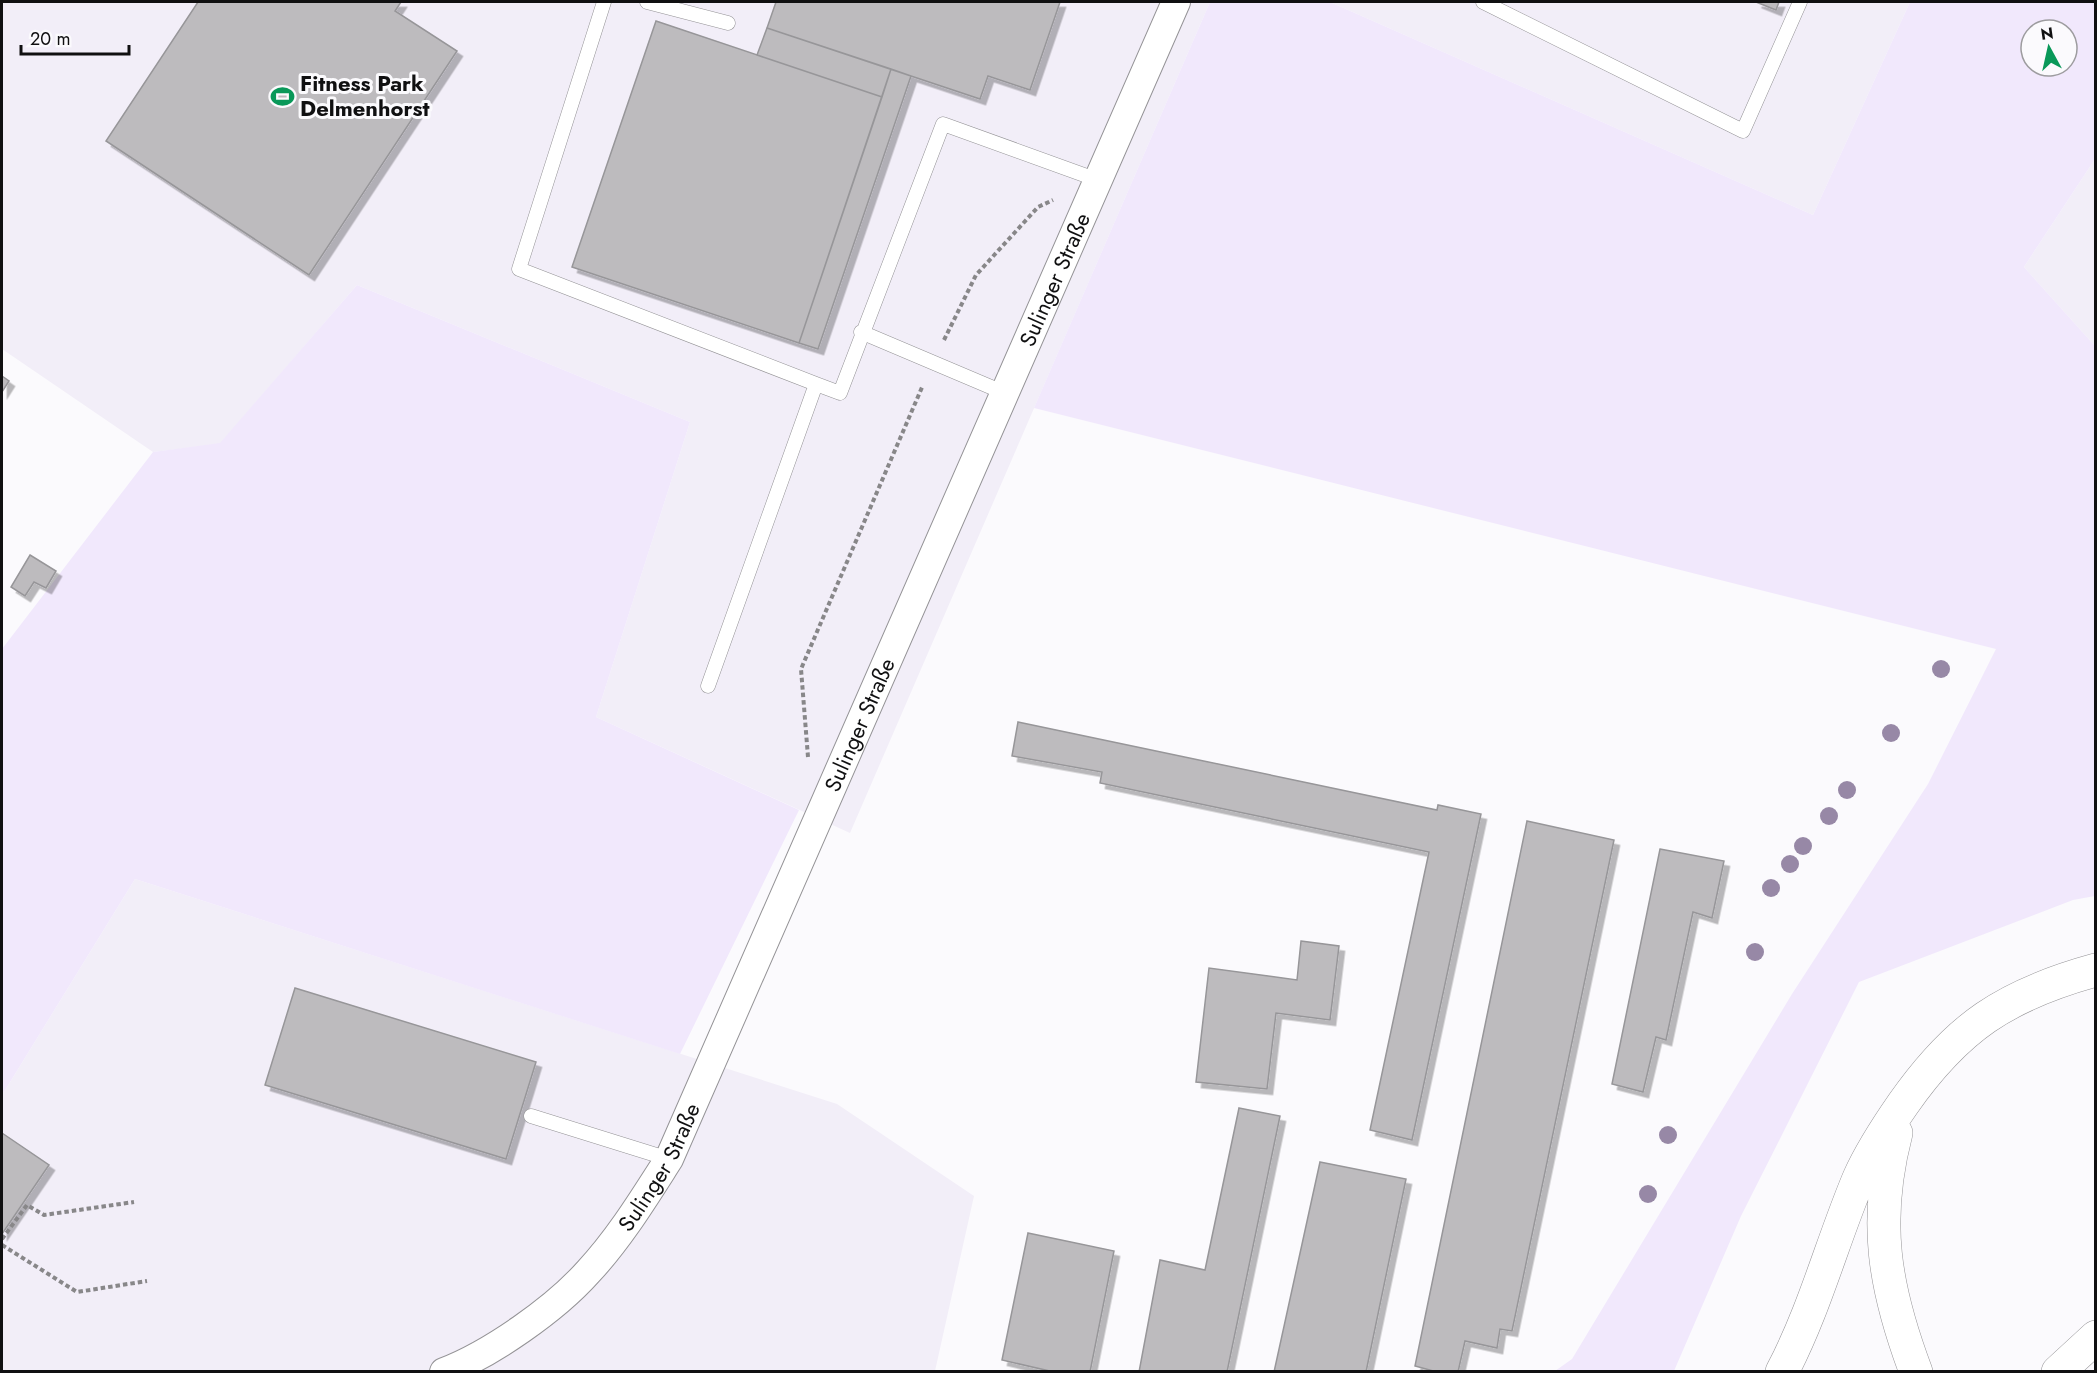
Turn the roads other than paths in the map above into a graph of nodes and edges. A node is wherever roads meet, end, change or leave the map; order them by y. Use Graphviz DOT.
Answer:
graph roads {
  1 [pos="604,2"];
  2 [pos="647,2"];
  3 [pos="1176,2"];
  4 [pos="1483,2"];
  5 [pos="1800,2"];
  6 [pos="728,22"];
  7 [pos="1098,180"];
  8 [pos="861,332"];
  9 [pos="816,384"];
  10 [pos="1005,393"];
  11 [pos="708,686"];
  12 [pos="2096,970"];
  13 [pos="1919,1082"];
  14 [pos="531,1116"];
  15 [pos="669,1159"];
  16 [pos="2096,1337"];
  17 [pos="444,1371"];
  18 [pos="1782,1371"];
  19 [pos="1916,1371"];
  20 [pos="2058,1371"];
  1 -- 9 [label="lane"];
  2 -- 6 [label="lane"];
  3 -- 7 [label="street, Sulinger Straße"];
  4 -- 5 [label="lane"];
  7 -- 8 [label="lane"];
  7 -- 10 [label="street, Sulinger Straße"];
  8 -- 9 [label="lane"];
  8 -- 10 [label="lane"];
  9 -- 11 [label="lane"];
  10 -- 15 [label="street, Sulinger Straße"];
  12 -- 13 [label="highway"];
  13 -- 18 [label="highway"];
  13 -- 19 [label="highway"];
  14 -- 15 [label="lane"];
  15 -- 17 [label="street, Sulinger Straße"];
  16 -- 20 [label="highway"];
}
